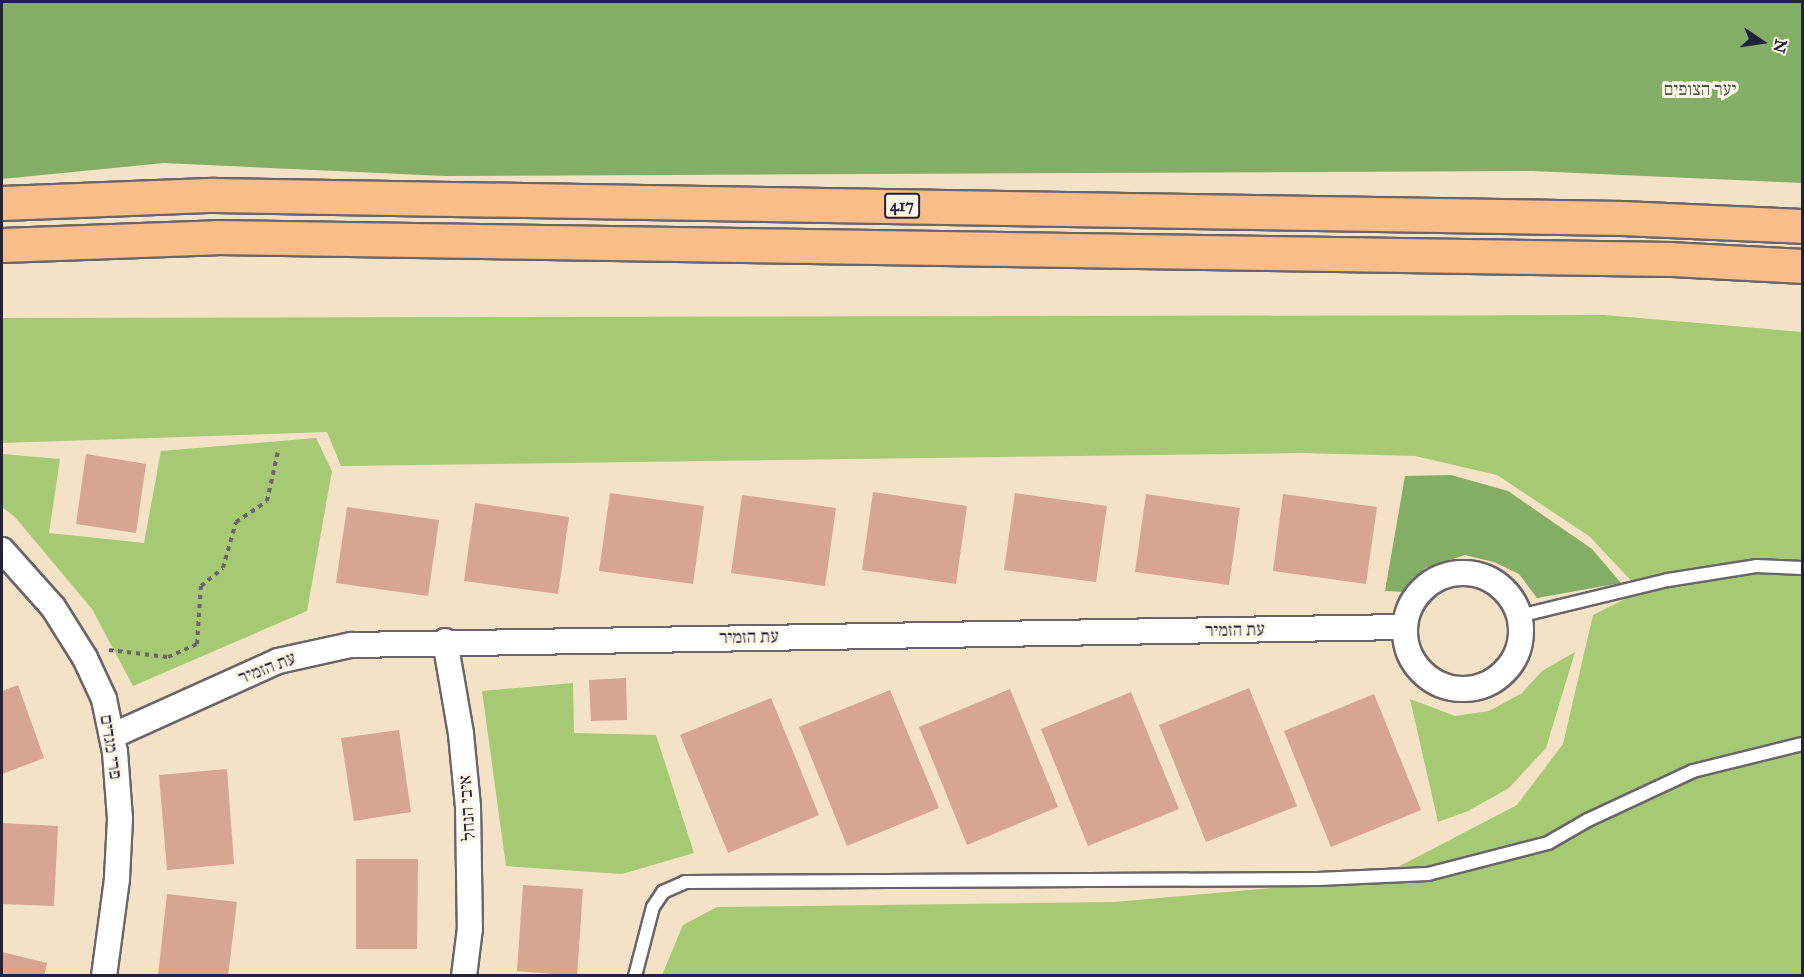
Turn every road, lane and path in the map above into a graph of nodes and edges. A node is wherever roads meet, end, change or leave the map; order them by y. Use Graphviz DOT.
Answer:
graph roads {
  1 [pos="2,203"];
  2 [pos="1803,226"];
  3 [pos="2,245"];
  4 [pos="1803,266"];
  5 [pos="278,451"];
  6 [pos="2,550"];
  7 [pos="1803,568"];
  8 [pos="1520,616"];
  9 [pos="1405,627"];
  10 [pos="445,641"];
  11 [pos="78,646"];
  12 [pos="112,736"];
  13 [pos="1803,744"];
  14 [pos="104,975"];
  15 [pos="464,975"];
  16 [pos="635,975"];
  1 -- 2 [label="main road, 417"];
  3 -- 4 [label="main road"];
  5 -- 11 [label="path"];
  6 -- 11 [label="street, פרי מגדים"];
  7 -- 8 [label="lane"];
  8 -- 9 [label="street"];
  8 -- 9 [label="street"];
  9 -- 10 [label="street, עת הזמיר"];
  10 -- 12 [label="street, עת הזמיר"];
  10 -- 15 [label="street, איבי הנחל"];
  11 -- 12 [label="street, פרי מגדים"];
  12 -- 14 [label="street, פרי מגדים"];
  13 -- 16 [label="lane"];
}
